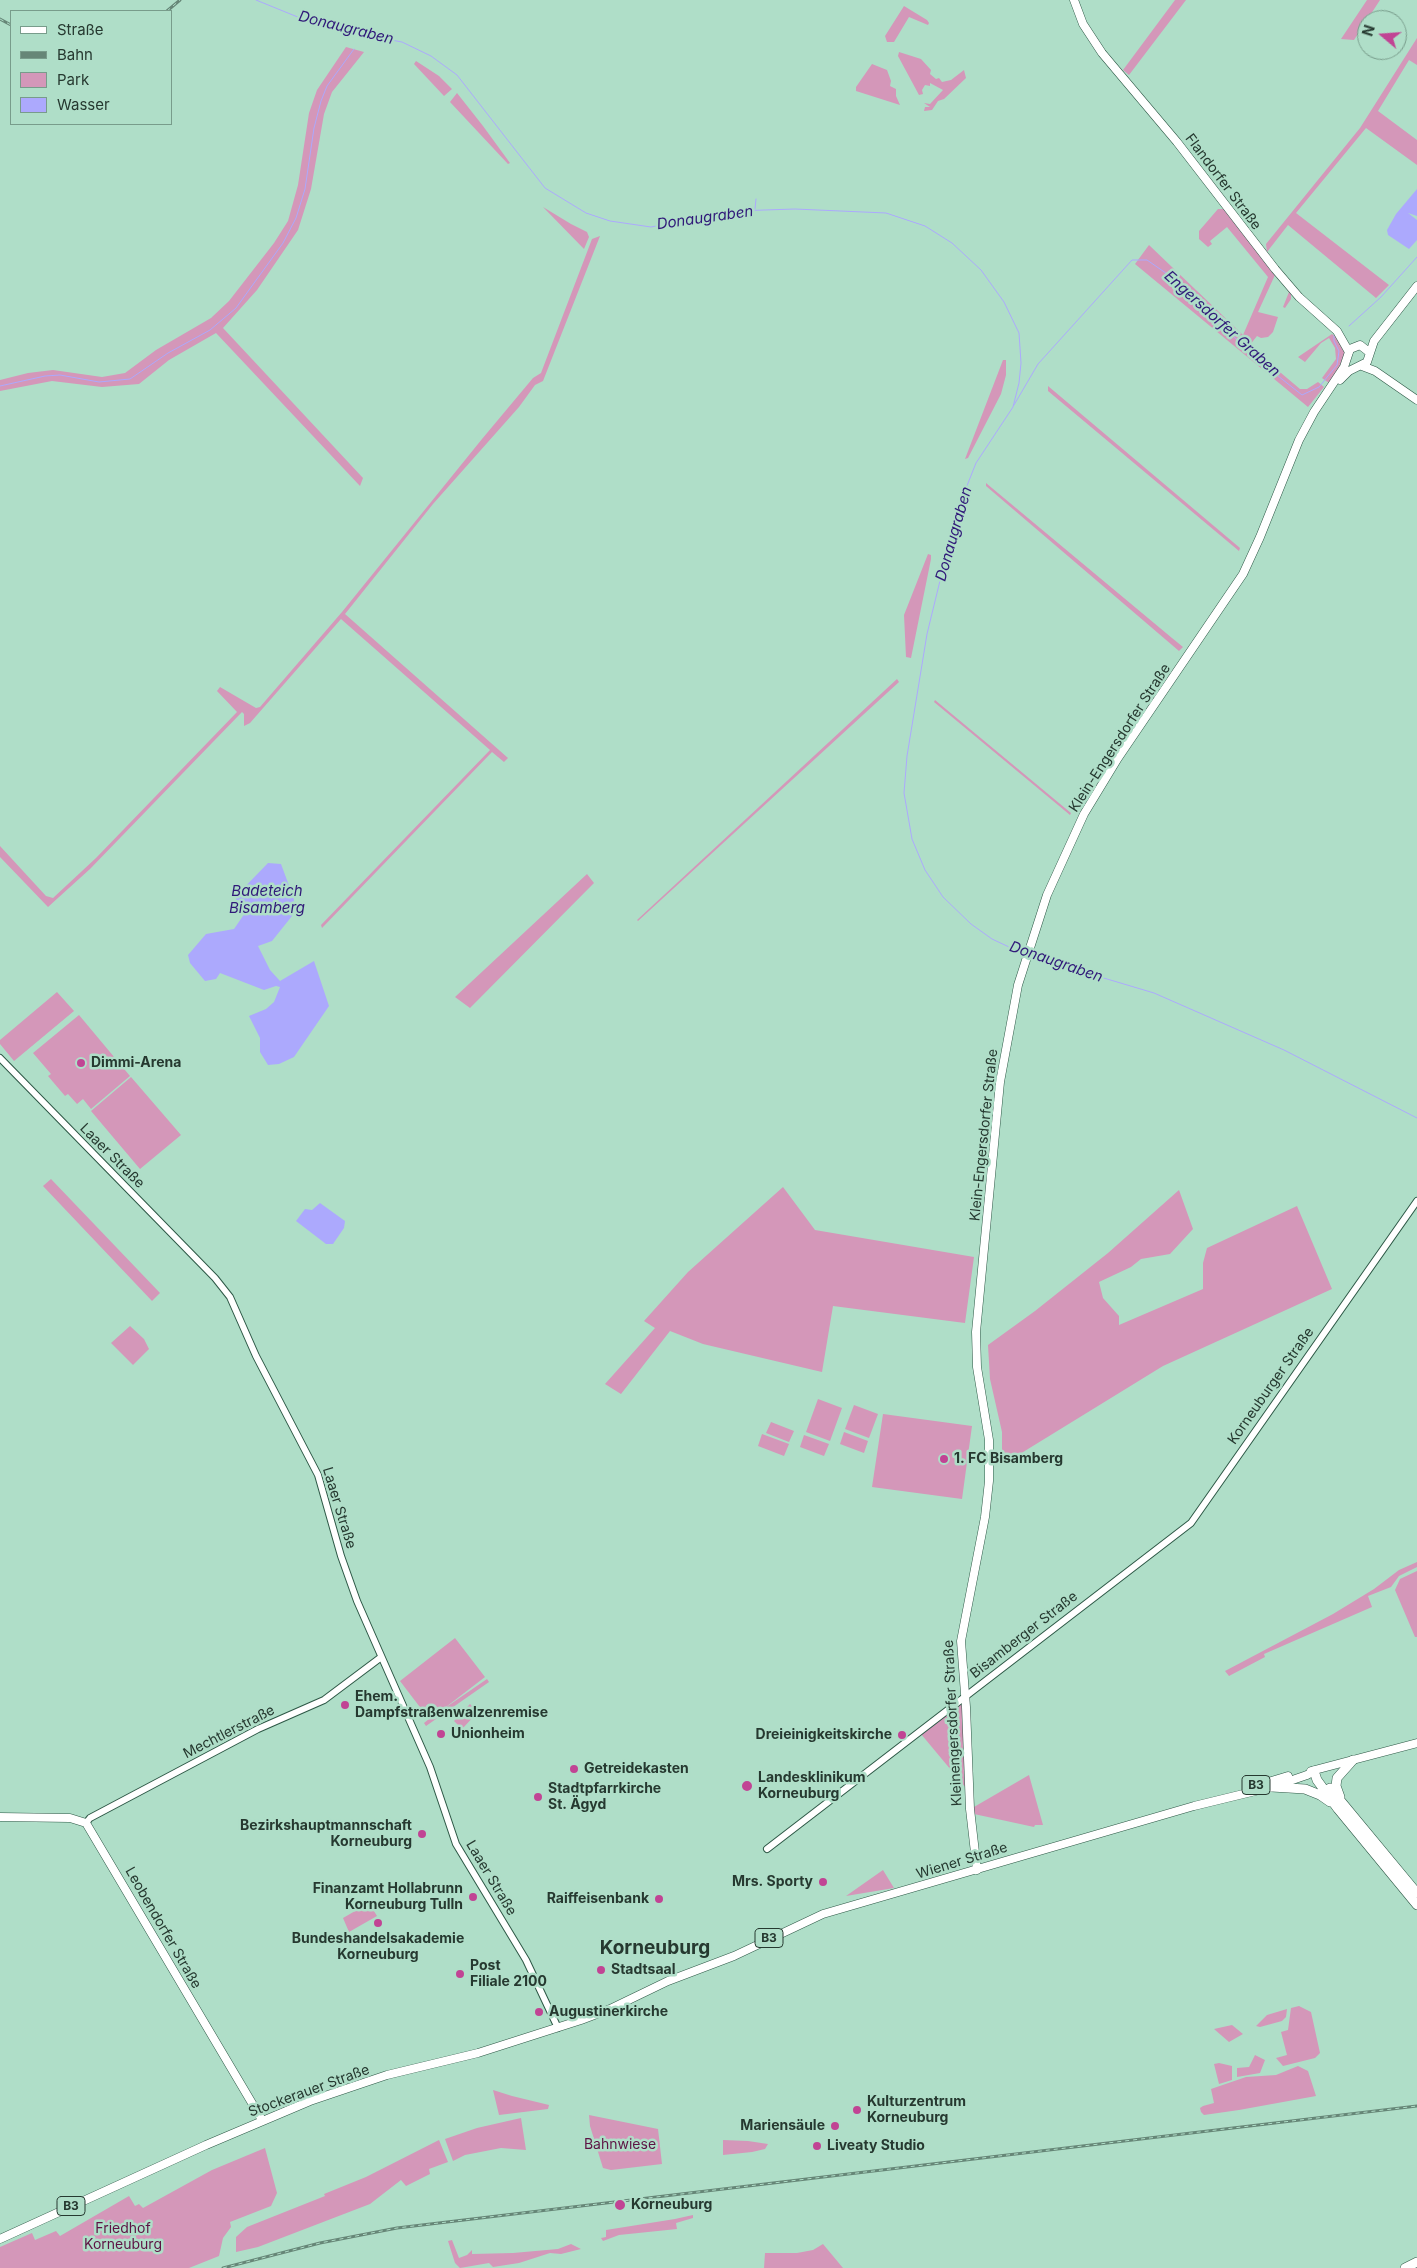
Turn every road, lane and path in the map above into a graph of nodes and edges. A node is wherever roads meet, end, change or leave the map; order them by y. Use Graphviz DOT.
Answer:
graph roads {
  1 [pos="1074,0"];
  2 [pos="1417,286"];
  3 [pos="1387,322"];
  4 [pos="1336,331"];
  5 [pos="1359,345"];
  6 [pos="1348,354"];
  7 [pos="1369,354"];
  8 [pos="1360,366"];
  9 [pos="1392,382"];
  10 [pos="1332,386"];
  11 [pos="1417,400"];
  12 [pos="0,1058"];
  13 [pos="1417,1201"];
  14 [pos="985,1517"];
  15 [pos="1130,1570"];
  16 [pos="380,1658"];
  17 [pos="965,1697"];
  18 [pos="1417,1743"];
  19 [pos="1354,1760"];
  20 [pos="1314,1771"];
  21 [pos="1272,1787"];
  22 [pos="1221,1798"];
  23 [pos="1340,1804"];
  24 [pos="0,1817"];
  25 [pos="86,1823"];
  26 [pos="767,1849"];
  27 [pos="976,1870"];
  28 [pos="1417,1893"];
  29 [pos="1417,1904"];
  30 [pos="637,1996"];
  31 [pos="558,2028"];
  32 [pos="262,2120"];
  33 [pos="0,2239"];
  34 [pos="1417,2262"];
  35 [pos="1405,2268"];
  1 -- 4 [label="main road, Flandorfer Straße"];
  2 -- 3 [label="main road"];
  3 -- 5 [label="main road"];
  3 -- 7 [label="main road"];
  4 -- 5 [label="main road, Flandorfer Straße"];
  4 -- 6 [label="main road, Flandorfer Straße"];
  5 -- 6 [label="main road"];
  5 -- 7 [label="main road"];
  6 -- 8 [label="main road"];
  6 -- 10 [label="main road, Klein-Engersdorfer Straße"];
  7 -- 8 [label="main road"];
  7 -- 9 [label="main road"];
  8 -- 9 [label="main road"];
  8 -- 10 [label="main road, Klein-Engersdorfer Straße"];
  9 -- 11 [label="main road"];
  10 -- 14 [label="main road, Klein-Engersdorfer Straße"];
  12 -- 16 [label="street, Laaer Straße"];
  13 -- 15 [label="street, Korneuburger Straße"];
  14 -- 17 [label="main road, Kleinengersdorfer Straße"];
  15 -- 17 [label="street, Bisamberger Straße"];
  16 -- 25 [label="street, Mechtlerstraße"];
  16 -- 31 [label="street, Laaer Straße"];
  17 -- 26 [label="street, Bisamberger Straße"];
  17 -- 27 [label="main road, Kleinengersdorfer Straße"];
  18 -- 19 [label="main road, Wiener Straße / B3"];
  19 -- 20 [label="main road, Wiener Straße / B3"];
  19 -- 23 [label="highway"];
  20 -- 21 [label="main road, Wiener Straße / B3"];
  20 -- 22 [label="main road, Wiener Straße / B3"];
  20 -- 23 [label="highway"];
  21 -- 22 [label="main road, Wiener Straße / B3"];
  21 -- 23 [label="highway"];
  22 -- 27 [label="main road, Wiener Straße / B3"];
  23 -- 28 [label="highway"];
  23 -- 29 [label="highway"];
  24 -- 25 [label="main road"];
  25 -- 32 [label="main road, Leobendorfer Straße"];
  27 -- 30 [label="main road, Wiener Straße / B3"];
  30 -- 31 [label="main road, Stockerauer Straße / B3"];
  31 -- 32 [label="main road, Stockerauer Straße / B3"];
  32 -- 33 [label="main road, Stockerauer Straße / B3"];
  34 -- 35 [label="highway"];
}
